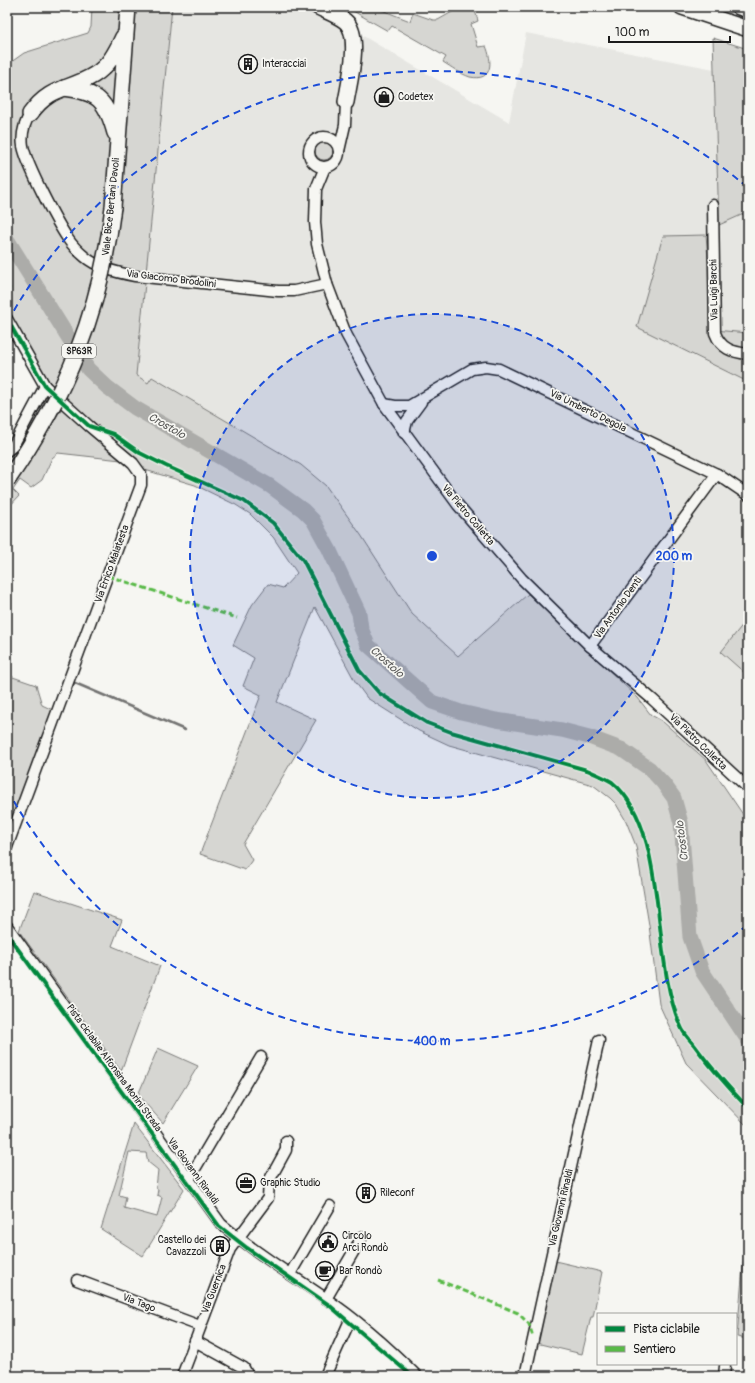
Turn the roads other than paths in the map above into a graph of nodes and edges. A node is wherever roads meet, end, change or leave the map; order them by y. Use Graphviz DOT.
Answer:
graph roads {
  1 [pos="128,7"];
  2 [pos="138,7"];
  3 [pos="318,7"];
  4 [pos="682,7"];
  5 [pos="738,7"];
  6 [pos="748,10"];
  7 [pos="748,28"];
  8 [pos="127,29"];
  9 [pos="61,88"];
  10 [pos="346,102"];
  11 [pos="30,114"];
  12 [pos="327,138"];
  13 [pos="118,145"];
  14 [pos="339,150"];
  15 [pos="321,166"];
  16 [pos="713,205"];
  17 [pos="326,284"];
  18 [pos="7,319"];
  19 [pos="748,354"];
  20 [pos="45,386"];
  21 [pos="425,397"];
  22 [pos="384,404"];
  23 [pos="404,433"];
  24 [pos="7,451"];
  25 [pos="717,474"];
  26 [pos="7,481"];
  27 [pos="748,495"];
  28 [pos="590,646"];
  29 [pos="748,788"];
  30 [pos="7,847"];
  31 [pos="7,926"];
  32 [pos="599,1040"];
  33 [pos="261,1057"];
  34 [pos="286,1141"];
  35 [pos="189,1179"];
  36 [pos="330,1206"];
  37 [pos="362,1237"];
  38 [pos="239,1239"];
  39 [pos="290,1274"];
  40 [pos="77,1280"];
  41 [pos="326,1298"];
  42 [pos="351,1318"];
  43 [pos="200,1326"];
  44 [pos="195,1341"];
  45 [pos="182,1376"];
  46 [pos="248,1376"];
  47 [pos="325,1376"];
  48 [pos="417,1376"];
  49 [pos="525,1376"];
  1 -- 8 [label="highway, Viale Bice Bertani Davoli / SP63R"];
  2 -- 8 [label="highway"];
  3 -- 10 [label="highway"];
  4 -- 7 [label="highway"];
  5 -- 6 [label="highway"];
  8 -- 9 [label="highway"];
  8 -- 13 [label="highway, Viale Bice Bertani Davoli / SP63R"];
  9 -- 11 [label="highway"];
  9 -- 13 [label="highway"];
  10 -- 12 [label="street"];
  10 -- 14 [label="street"];
  11 -- 17 [label="street, Via Giacomo Brodolini"];
  12 -- 14 [label="street"];
  12 -- 15 [label="street"];
  13 -- 26 [label="highway, Viale Bice Bertani Davoli / SP63R, bridge"];
  14 -- 15 [label="street"];
  15 -- 17 [label="street, Via Pietro Colletta"];
  16 -- 19 [label="street, Via Luigi Barchi"];
  17 -- 22 [label="street, Via Pietro Colletta"];
  18 -- 20 [label="street, Via Errico Malatesta"];
  20 -- 24 [label="street"];
  20 -- 30 [label="street, Via Errico Malatesta"];
  21 -- 22 [label="street, Via Umberto Degola"];
  21 -- 23 [label="street, Via Umberto Degola"];
  21 -- 25 [label="street, Via Umberto Degola"];
  22 -- 23 [label="street, Via Pietro Colletta"];
  23 -- 28 [label="street, Via Pietro Colletta"];
  25 -- 27 [label="street, Via Umberto Degola"];
  25 -- 28 [label="street, Via Antonio Denti"];
  28 -- 29 [label="street, Via Pietro Colletta"];
  31 -- 35 [label="street, Via Giovanni Rinaldi"];
  32 -- 49 [label="street, Via Giovanni Rinaldi"];
  33 -- 35 [label="street, Via Giovanni Rinaldi"];
  34 -- 38 [label="street, Via Guernica"];
  35 -- 38 [label="street, Via Giovanni Rinaldi"];
  36 -- 39 [label="street"];
  37 -- 41 [label="street"];
  38 -- 39 [label="street, Via Giovanni Rinaldi"];
  38 -- 43 [label="street, Via Guernica"];
  39 -- 41 [label="street, Via Giovanni Rinaldi"];
  40 -- 43 [label="street, Via Tago"];
  41 -- 42 [label="street, Via Giovanni Rinaldi"];
  42 -- 47 [label="street"];
  42 -- 48 [label="street, Via Giovanni Rinaldi"];
  43 -- 44 [label="street, Via Guernica"];
  44 -- 45 [label="street, Via Guernica"];
  44 -- 46 [label="street"];
}
